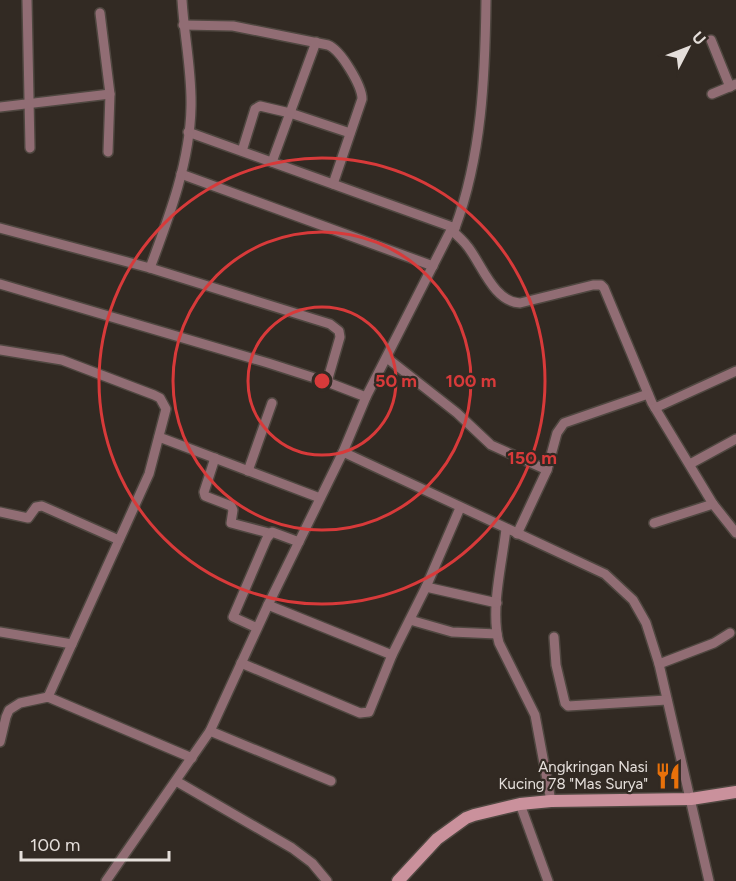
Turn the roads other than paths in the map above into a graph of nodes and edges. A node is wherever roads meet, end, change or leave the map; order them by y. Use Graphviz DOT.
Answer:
graph roads {
  1 [pos="27,0"];
  2 [pos="182,0"];
  3 [pos="486,0"];
  4 [pos="100,13"];
  5 [pos="183,25"];
  6 [pos="711,40"];
  7 [pos="316,42"];
  8 [pos="733,85"];
  9 [pos="110,94"];
  10 [pos="712,94"];
  11 [pos="28,104"];
  12 [pos="0,107"];
  13 [pos="290,113"];
  14 [pos="188,132"];
  15 [pos="350,133"];
  16 [pos="30,148"];
  17 [pos="242,151"];
  18 [pos="108,152"];
  19 [pos="272,162"];
  20 [pos="181,174"];
  21 [pos="333,184"];
  22 [pos="453,229"];
  23 [pos="1,230"];
  24 [pos="433,266"];
  25 [pos="150,268"];
  26 [pos="0,284"];
  27 [pos="0,350"];
  28 [pos="387,358"];
  29 [pos="736,371"];
  30 [pos="327,382"];
  31 [pos="648,394"];
  32 [pos="366,397"];
  33 [pos="272,403"];
  34 [pos="655,408"];
  35 [pos="159,437"];
  36 [pos="736,439"];
  37 [pos="343,452"];
  38 [pos="215,458"];
  39 [pos="690,464"];
  40 [pos="547,470"];
  41 [pos="248,471"];
  42 [pos="320,498"];
  43 [pos="713,504"];
  44 [pos="460,508"];
  45 [pos="0,512"];
  46 [pos="654,523"];
  47 [pos="733,523"];
  48 [pos="506,529"];
  49 [pos="269,533"];
  50 [pos="736,533"];
  51 [pos="517,534"];
  52 [pos="119,540"];
  53 [pos="298,542"];
  54 [pos="426,587"];
  55 [pos="497,603"];
  56 [pos="268,605"];
  57 [pos="410,620"];
  58 [pos="257,628"];
  59 [pos="0,632"];
  60 [pos="730,633"];
  61 [pos="497,634"];
  62 [pos="554,638"];
  63 [pos="72,644"];
  64 [pos="392,655"];
  65 [pos="242,663"];
  66 [pos="659,664"];
  67 [pos="48,697"];
  68 [pos="667,700"];
  69 [pos="210,731"];
  70 [pos="0,742"];
  71 [pos="192,758"];
  72 [pos="176,781"];
  73 [pos="331,781"];
  74 [pos="736,792"];
  75 [pos="691,799"];
  76 [pos="551,801"];
  77 [pos="520,804"];
  78 [pos="106,881"];
  79 [pos="327,881"];
  80 [pos="398,881"];
  81 [pos="548,881"];
  82 [pos="709,881"];
  1 -- 11 [label="street"];
  2 -- 5 [label="street"];
  3 -- 22 [label="street"];
  4 -- 9 [label="street"];
  5 -- 7 [label="street"];
  5 -- 14 [label="street"];
  6 -- 8 [label="street"];
  7 -- 13 [label="street"];
  7 -- 15 [label="street"];
  8 -- 10 [label="street"];
  9 -- 11 [label="street"];
  9 -- 18 [label="street"];
  11 -- 12 [label="street"];
  11 -- 16 [label="street"];
  13 -- 15 [label="street"];
  13 -- 17 [label="street"];
  13 -- 19 [label="street"];
  14 -- 17 [label="street"];
  14 -- 20 [label="street"];
  15 -- 21 [label="street"];
  17 -- 19 [label="street"];
  19 -- 21 [label="street"];
  20 -- 24 [label="street"];
  20 -- 25 [label="street"];
  21 -- 22 [label="street"];
  22 -- 24 [label="street"];
  22 -- 31 [label="street"];
  23 -- 25 [label="street"];
  24 -- 28 [label="street"];
  25 -- 30 [label="street"];
  26 -- 30 [label="street"];
  27 -- 35 [label="street"];
  28 -- 32 [label="street"];
  28 -- 40 [label="street"];
  29 -- 34 [label="street"];
  30 -- 32 [label="street"];
  31 -- 34 [label="street"];
  31 -- 40 [label="street"];
  32 -- 37 [label="street"];
  33 -- 41 [label="street"];
  34 -- 39 [label="street"];
  35 -- 38 [label="street"];
  35 -- 52 [label="street"];
  36 -- 39 [label="street"];
  37 -- 42 [label="street"];
  37 -- 44 [label="street"];
  38 -- 41 [label="street"];
  38 -- 49 [label="street"];
  39 -- 43 [label="street"];
  40 -- 51 [label="street"];
  41 -- 42 [label="street"];
  42 -- 53 [label="street"];
  43 -- 46 [label="street"];
  43 -- 47 [label="street"];
  44 -- 48 [label="street"];
  44 -- 54 [label="street"];
  45 -- 52 [label="street"];
  47 -- 50 [label="street"];
  48 -- 51 [label="street"];
  48 -- 55 [label="street"];
  49 -- 53 [label="street"];
  49 -- 58 [label="street"];
  51 -- 66 [label="street"];
  52 -- 63 [label="street"];
  53 -- 56 [label="street"];
  54 -- 55 [label="street"];
  54 -- 57 [label="street"];
  55 -- 61 [label="street"];
  56 -- 58 [label="street"];
  56 -- 64 [label="street"];
  57 -- 61 [label="street"];
  57 -- 64 [label="street"];
  58 -- 65 [label="street"];
  59 -- 63 [label="street"];
  60 -- 66 [label="street"];
  61 -- 76 [label="street"];
  62 -- 68 [label="street"];
  63 -- 67 [label="street"];
  64 -- 65 [label="street"];
  65 -- 69 [label="street"];
  66 -- 68 [label="street"];
  67 -- 70 [label="street"];
  67 -- 71 [label="street"];
  68 -- 75 [label="street"];
  69 -- 71 [label="street"];
  69 -- 73 [label="street"];
  71 -- 72 [label="street"];
  72 -- 78 [label="street"];
  72 -- 79 [label="street"];
  74 -- 75 [label="street"];
  75 -- 76 [label="street"];
  75 -- 82 [label="street"];
  76 -- 77 [label="street"];
  77 -- 80 [label="street"];
  77 -- 81 [label="street"];
}
